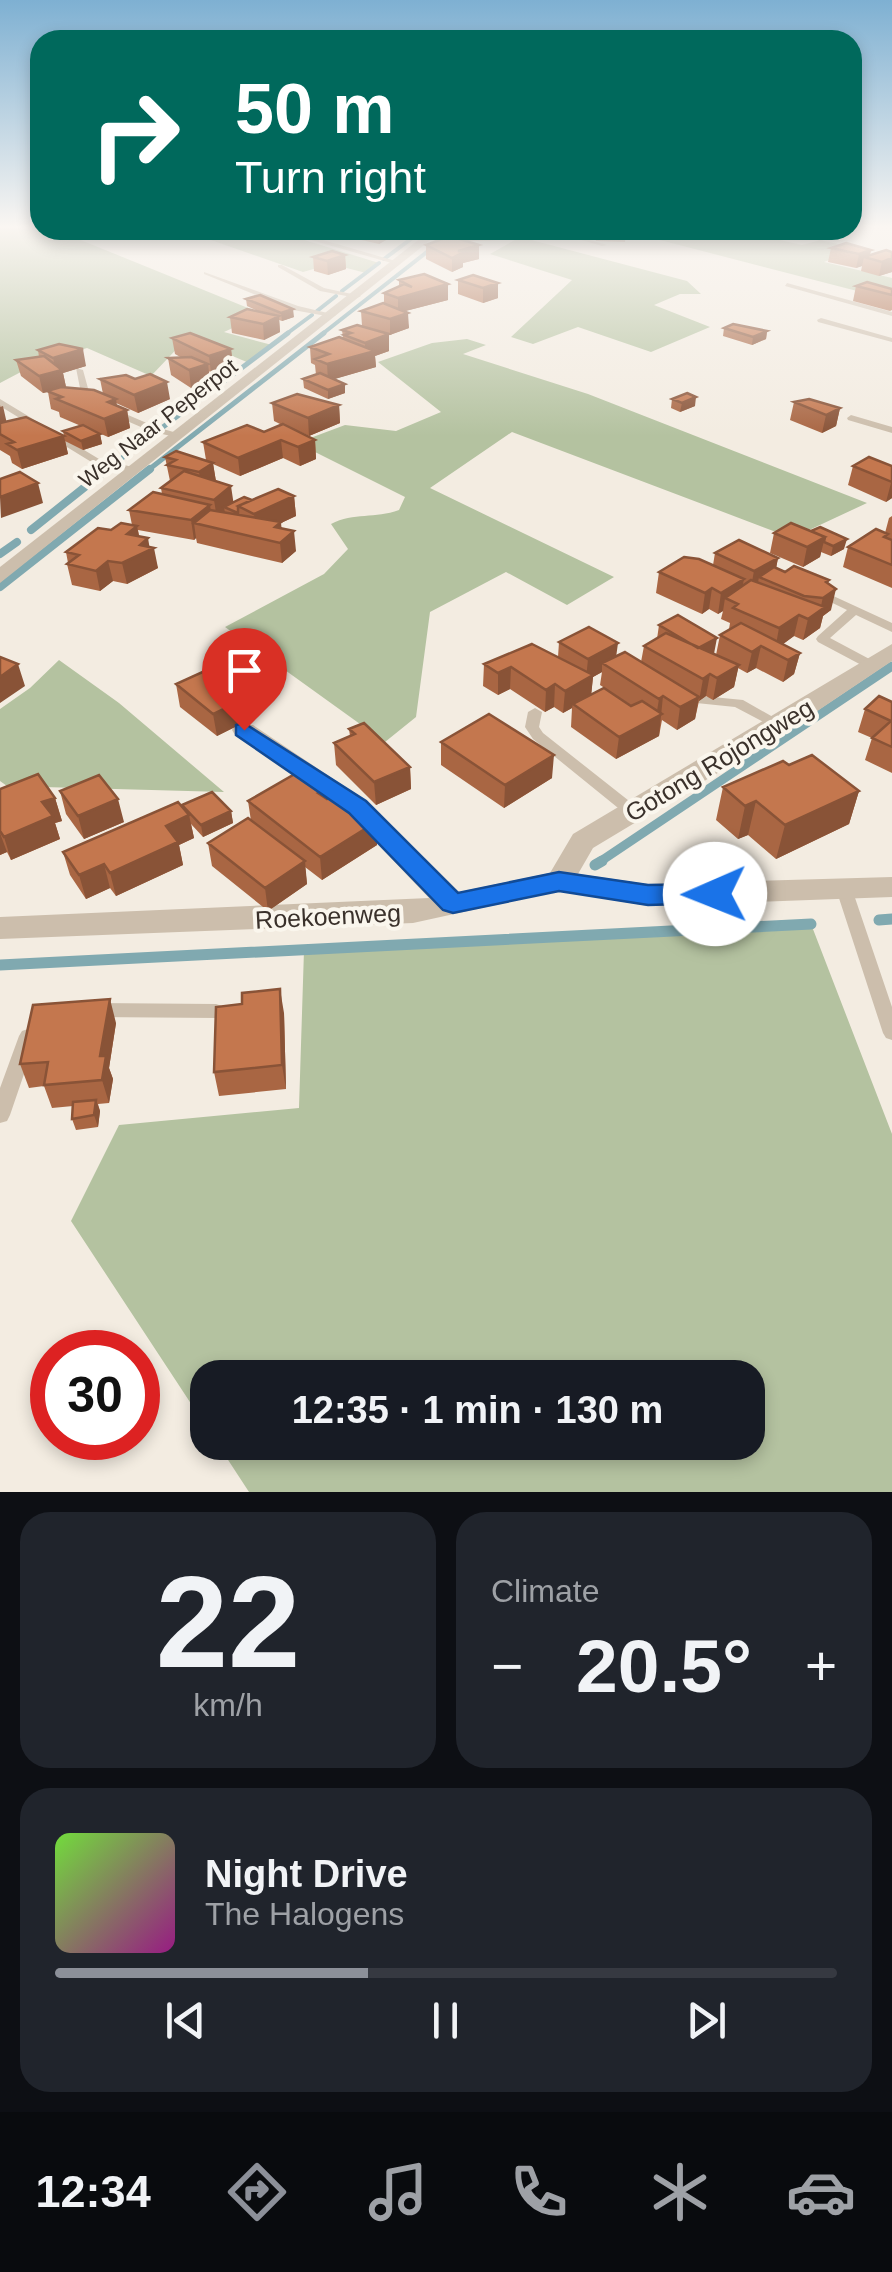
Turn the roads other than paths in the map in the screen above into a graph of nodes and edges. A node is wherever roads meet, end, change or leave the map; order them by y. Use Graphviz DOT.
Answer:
graph roads {
  1 [pos="267,297"];
  2 [pos="356,297"];
  3 [pos="829,297"];
  4 [pos="332,314"];
  5 [pos="892,314"];
  6 [pos="822,320"];
  7 [pos="892,340"];
  8 [pos="80,370"];
  9 [pos="0,402"];
  10 [pos="851,418"];
  11 [pos="892,430"];
  12 [pos="179,435"];
  13 [pos="136,469"];
  14 [pos="0,577"];
  15 [pos="810,588"];
  16 [pos="855,609"];
  17 [pos="892,628"];
  18 [pos="881,658"];
  19 [pos="662,688"];
  20 [pos="535,712"];
  21 [pos="780,725"];
  22 [pos="244,730"];
  23 [pos="632,812"];
  24 [pos="559,882"];
  25 [pos="892,887"];
  26 [pos="844,889"];
  27 [pos="453,904"];
  28 [pos="0,928"];
  29 [pos="69,1010"];
  30 [pos="216,1011"];
  31 [pos="37,1022"];
  32 [pos="892,1033"];
  33 [pos="0,1115"];
  1 -- 4 [label="lane"];
  2 -- 4 [label="street, Weg Naar Peperpot"];
  3 -- 5 [label="lane"];
  4 -- 12 [label="street, Weg Naar Peperpot"];
  6 -- 7 [label="lane"];
  8 -- 12 [label="lane"];
  9 -- 13 [label="lane"];
  10 -- 11 [label="lane"];
  12 -- 13 [label="street, Weg Naar Peperpot"];
  13 -- 14 [label="street, Weg Naar Peperpot"];
  15 -- 16 [label="lane"];
  16 -- 17 [label="lane"];
  16 -- 18 [label="lane"];
  18 -- 21 [label="street, Gotong Rojongweg"];
  19 -- 21 [label="lane"];
  20 -- 23 [label="lane"];
  21 -- 23 [label="street, Gotong Rojongweg"];
  22 -- 27 [label="street"];
  23 -- 24 [label="street, Gotong Rojongweg"];
  24 -- 26 [label="street, Roekoenweg"];
  24 -- 27 [label="street, Roekoenweg"];
  25 -- 26 [label="street, Roekoenweg"];
  26 -- 32 [label="lane"];
  27 -- 28 [label="street, Roekoenweg"];
  29 -- 30 [label="lane"];
  31 -- 33 [label="lane"];
}
